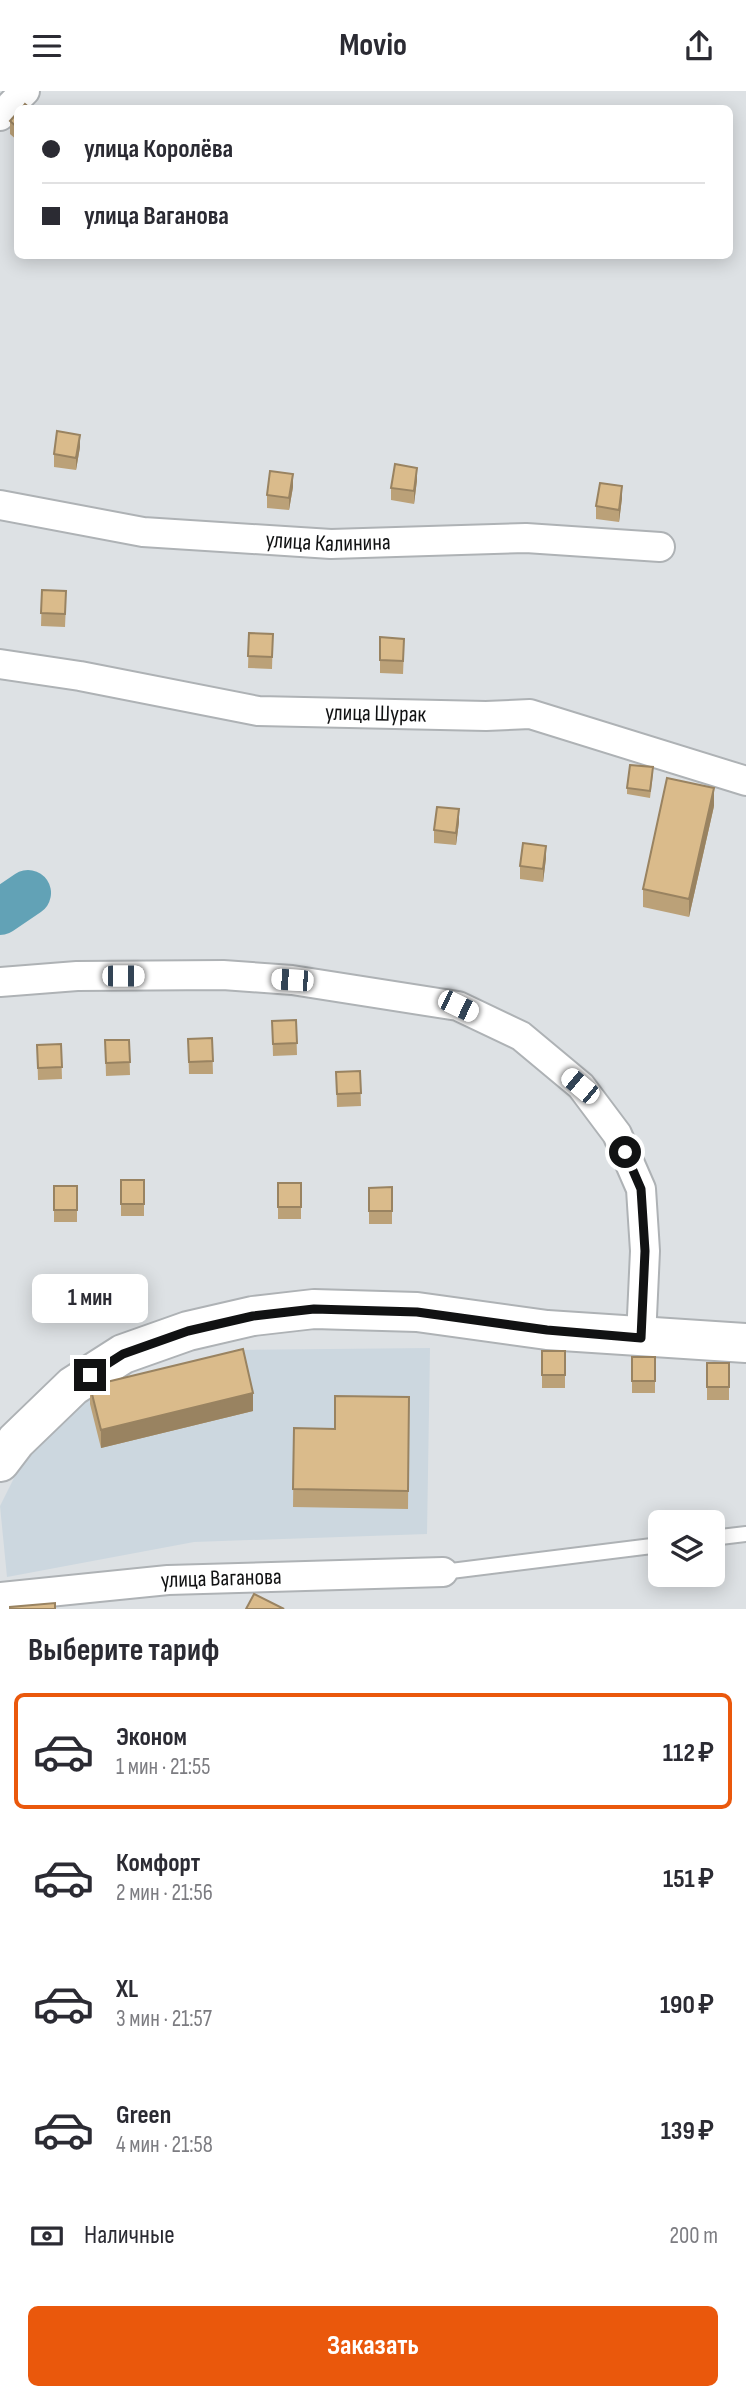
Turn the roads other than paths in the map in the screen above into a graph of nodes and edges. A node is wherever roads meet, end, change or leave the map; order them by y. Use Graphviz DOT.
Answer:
graph roads {
  1 [pos="25,91"];
  2 [pos="0,116"];
  3 [pos="0,505"];
  4 [pos="660,547"];
  5 [pos="0,664"];
  6 [pos="746,781"];
  7 [pos="0,982"];
  8 [pos="641,1338"];
  9 [pos="746,1343"];
  10 [pos="5,1447"];
  11 [pos="746,1534"];
  12 [pos="725,1536"];
  13 [pos="648,1546"];
  14 [pos="443,1572"];
  15 [pos="0,1597"];
  1 -- 2 [label="street"];
  3 -- 4 [label="street, улица Калинина"];
  5 -- 6 [label="street, улица Шурак"];
  7 -- 8 [label="street"];
  8 -- 9 [label="street"];
  8 -- 10 [label="street"];
  11 -- 12 [label="lane"];
  13 -- 14 [label="lane"];
  14 -- 15 [label="street, улица Ваганова"];
}
